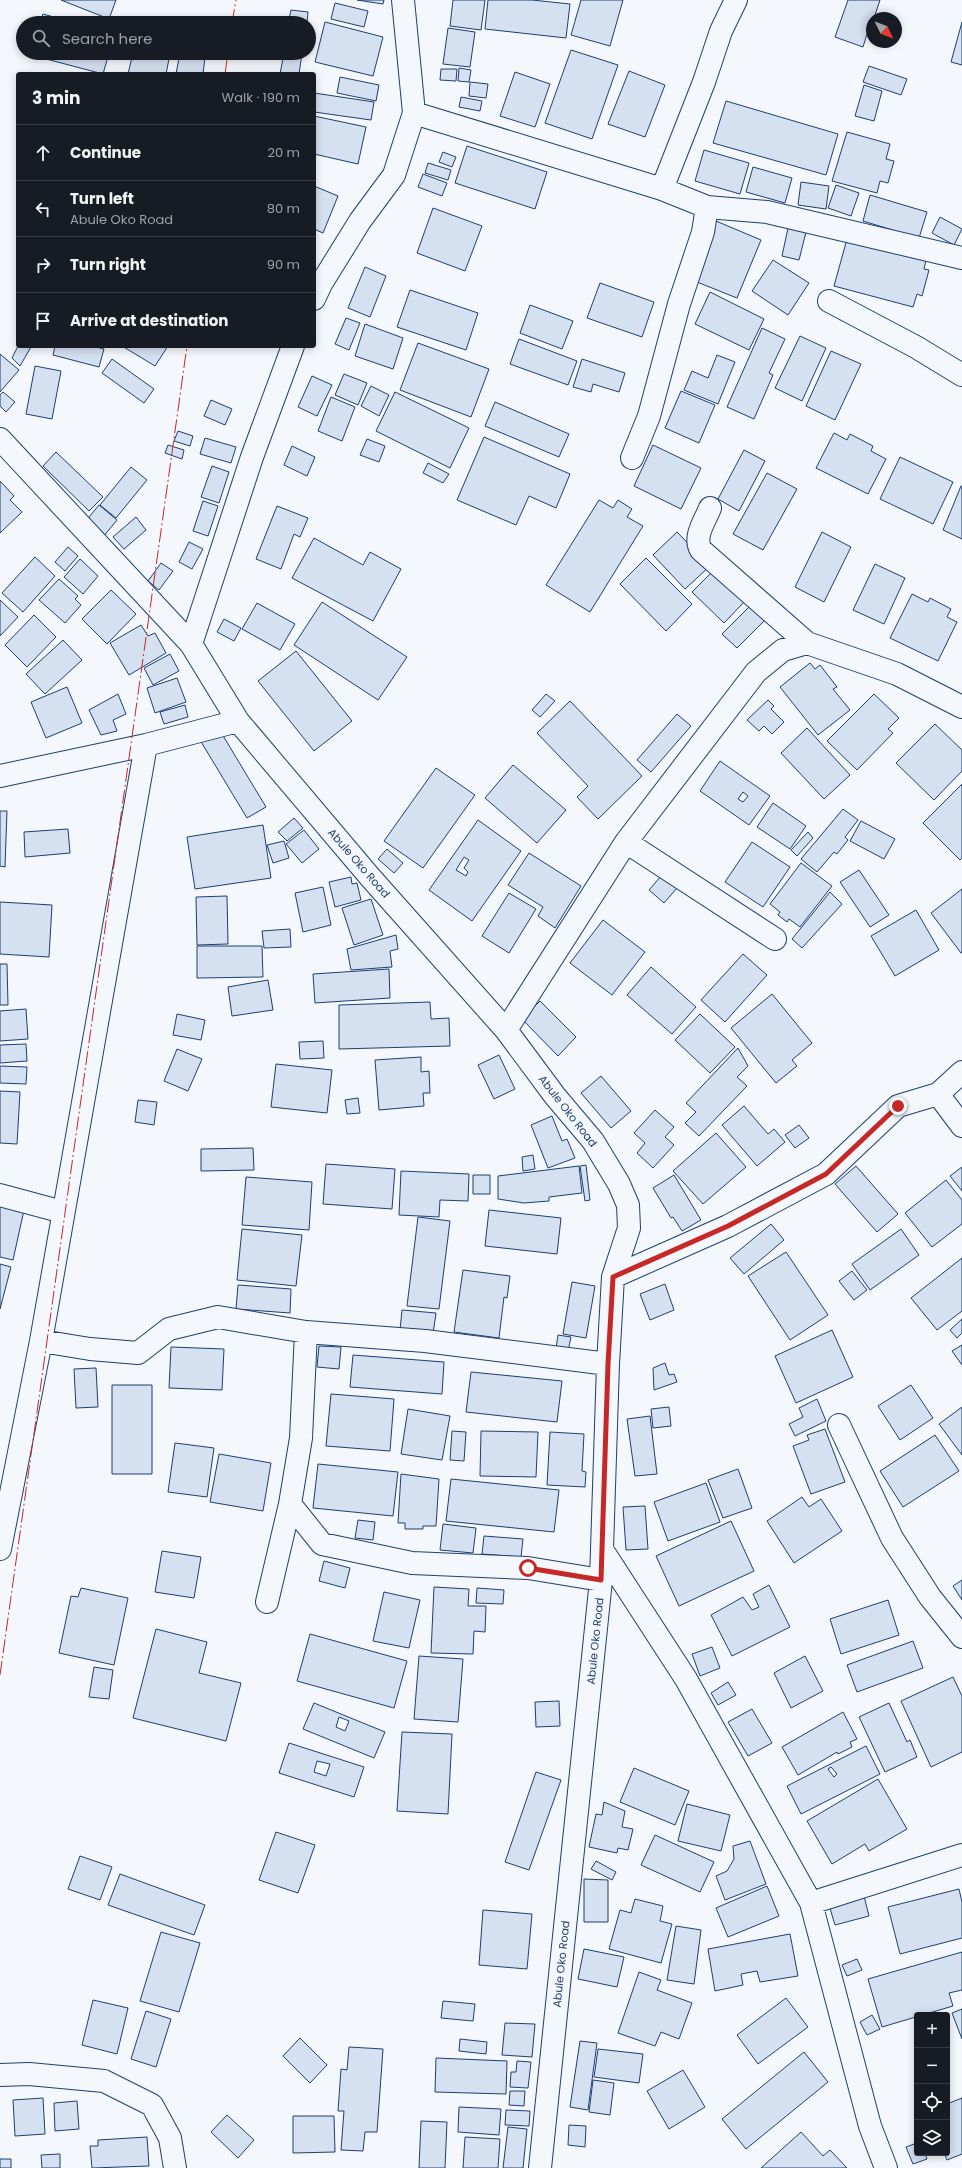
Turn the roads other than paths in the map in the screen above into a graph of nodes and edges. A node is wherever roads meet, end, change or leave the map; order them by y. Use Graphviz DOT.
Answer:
graph roads {
  1 [pos="403,0"];
  2 [pos="736,0"];
  3 [pos="414,113"];
  4 [pos="662,189"];
  5 [pos="707,207"];
  6 [pos="962,258"];
  7 [pos="316,295"];
  8 [pos="829,301"];
  9 [pos="292,348"];
  10 [pos="962,375"];
  11 [pos="0,439"];
  12 [pos="632,458"];
  13 [pos="710,508"];
  14 [pos="807,643"];
  15 [pos="191,644"];
  16 [pos="962,707"];
  17 [pos="238,721"];
  18 [pos="146,745"];
  19 [pos="0,776"];
  20 [pos="626,842"];
  21 [pos="775,939"];
  22 [pos="506,1030"];
  23 [pos="962,1072"];
  24 [pos="938,1094"];
  25 [pos="962,1126"];
  26 [pos="0,1195"];
  27 [pos="63,1212"];
  28 [pos="613,1277"];
  29 [pos="306,1332"];
  30 [pos="40,1341"];
  31 [pos="608,1364"];
  32 [pos="839,1425"];
  33 [pos="290,1504"];
  34 [pos="0,1548"];
  35 [pos="603,1551"];
  36 [pos="601,1580"];
  37 [pos="267,1602"];
  38 [pos="962,1637"];
  39 [pos="962,1855"];
  40 [pos="811,1903"];
  41 [pos="0,2075"];
  42 [pos="174,2168"];
  43 [pos="540,2168"];
  44 [pos="886,2168"];
  1 -- 3 [label="street"];
  2 -- 4 [label="street"];
  3 -- 4 [label="street"];
  3 -- 7 [label="street"];
  4 -- 5 [label="street"];
  5 -- 6 [label="street"];
  5 -- 12 [label="street"];
  8 -- 10 [label="street"];
  9 -- 15 [label="street"];
  11 -- 15 [label="street, Abule Oko Road"];
  13 -- 14 [label="street"];
  14 -- 16 [label="street"];
  14 -- 20 [label="street"];
  15 -- 17 [label="street, Abule Oko Road"];
  17 -- 18 [label="street"];
  17 -- 22 [label="street, Abule Oko Road"];
  18 -- 19 [label="street"];
  18 -- 27 [label="street"];
  20 -- 21 [label="street"];
  20 -- 22 [label="street"];
  22 -- 28 [label="street, Abule Oko Road"];
  23 -- 24 [label="street"];
  24 -- 25 [label="street"];
  24 -- 28 [label="street"];
  26 -- 27 [label="street"];
  27 -- 30 [label="street"];
  28 -- 31 [label="street, Abule Oko Road"];
  29 -- 30 [label="street"];
  29 -- 31 [label="street"];
  29 -- 33 [label="street"];
  30 -- 34 [label="street"];
  31 -- 35 [label="street, Abule Oko Road"];
  32 -- 38 [label="street"];
  33 -- 36 [label="street"];
  33 -- 37 [label="street"];
  35 -- 36 [label="street, Abule Oko Road"];
  35 -- 40 [label="street"];
  36 -- 43 [label="street, Abule Oko Road"];
  39 -- 40 [label="street"];
  40 -- 44 [label="street"];
  41 -- 42 [label="street"];
}
